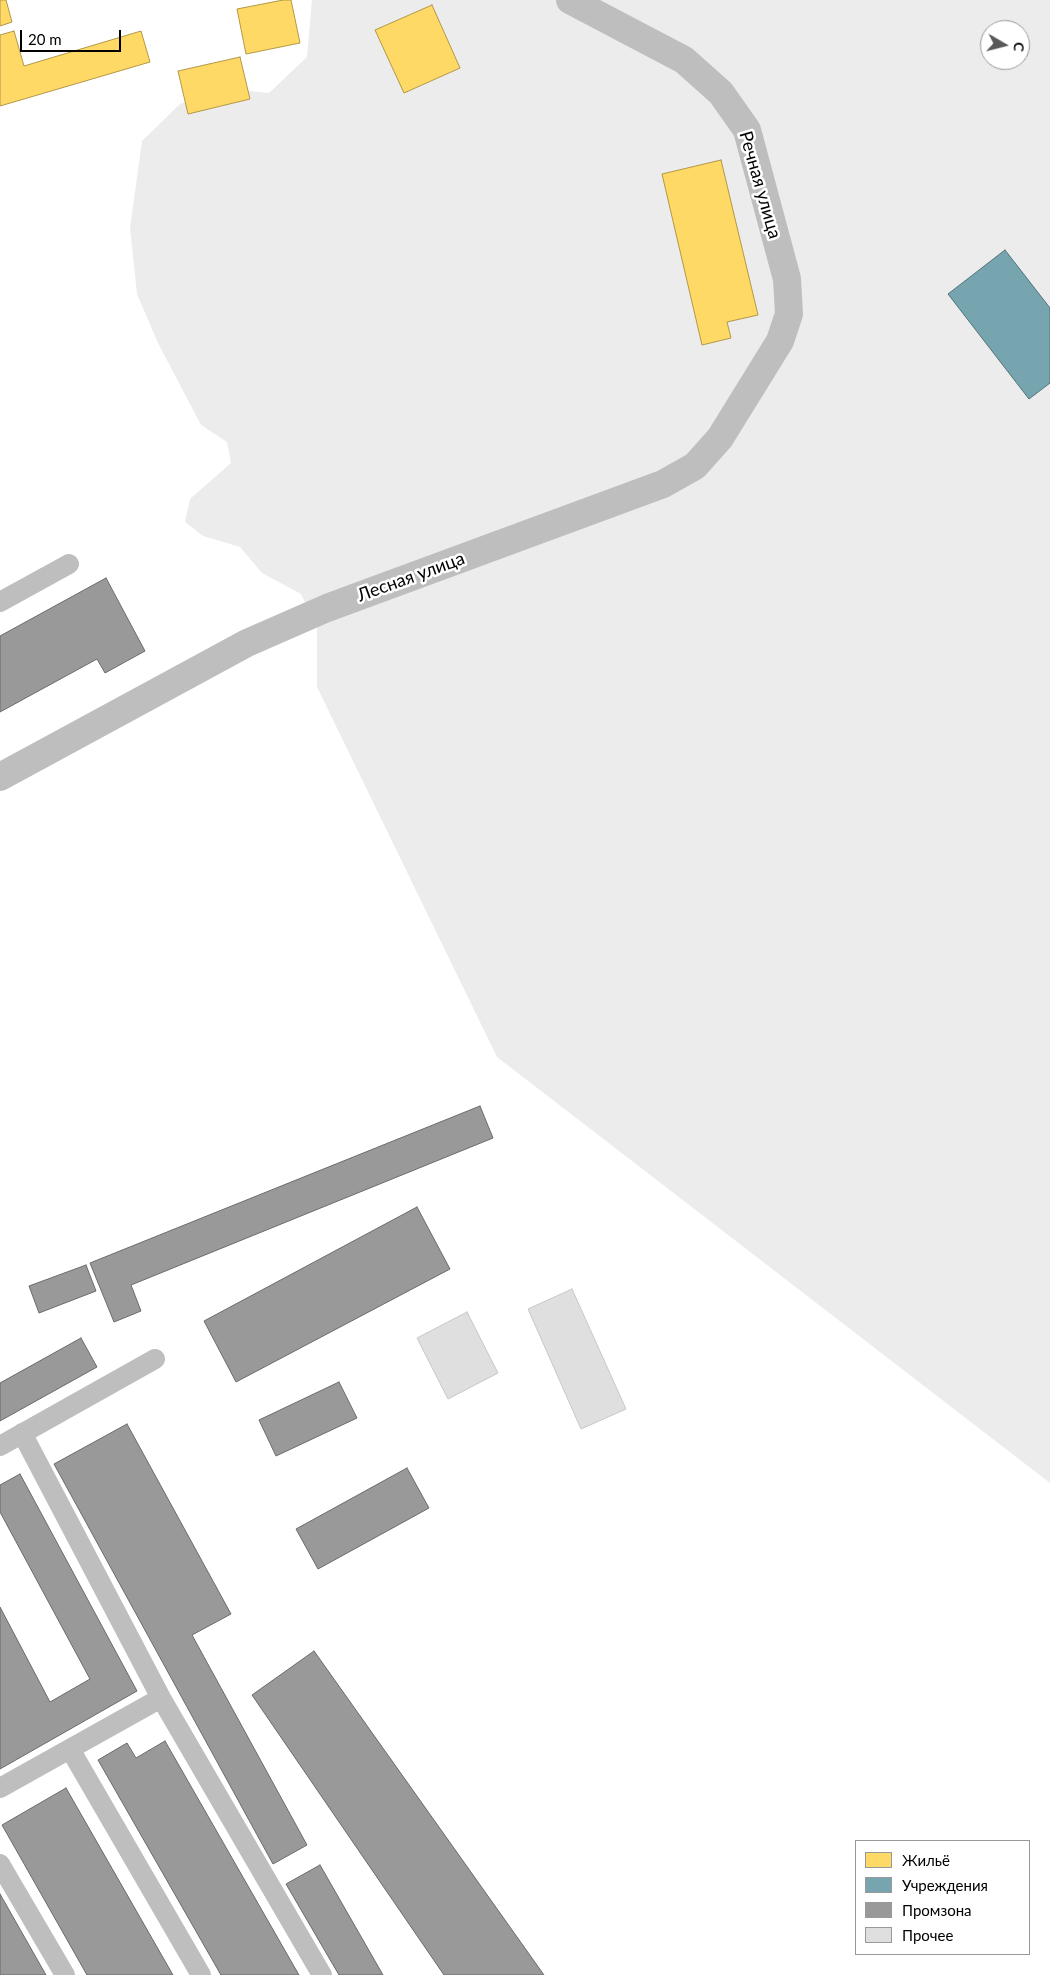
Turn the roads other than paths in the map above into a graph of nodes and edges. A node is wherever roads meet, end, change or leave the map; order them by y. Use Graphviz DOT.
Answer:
graph roads {
  1 [pos="570,0"];
  2 [pos="780,341"];
  3 [pos="69,564"];
  4 [pos="0,602"];
  5 [pos="0,777"];
  6 [pos="155,1358"];
  7 [pos="22,1433"];
  8 [pos="0,1446"];
  9 [pos="161,1698"];
  10 [pos="70,1750"];
  11 [pos="0,1788"];
  12 [pos="0,1864"];
  13 [pos="65,1975"];
  14 [pos="201,1975"];
  15 [pos="322,1975"];
  1 -- 2 [label="street, Речная улица"];
  2 -- 5 [label="street, Лесная улица"];
  3 -- 4 [label="lane"];
  6 -- 7 [label="lane"];
  7 -- 8 [label="lane"];
  7 -- 9 [label="lane"];
  9 -- 10 [label="lane"];
  9 -- 15 [label="lane"];
  10 -- 11 [label="lane"];
  10 -- 14 [label="lane"];
  12 -- 13 [label="lane"];
}
